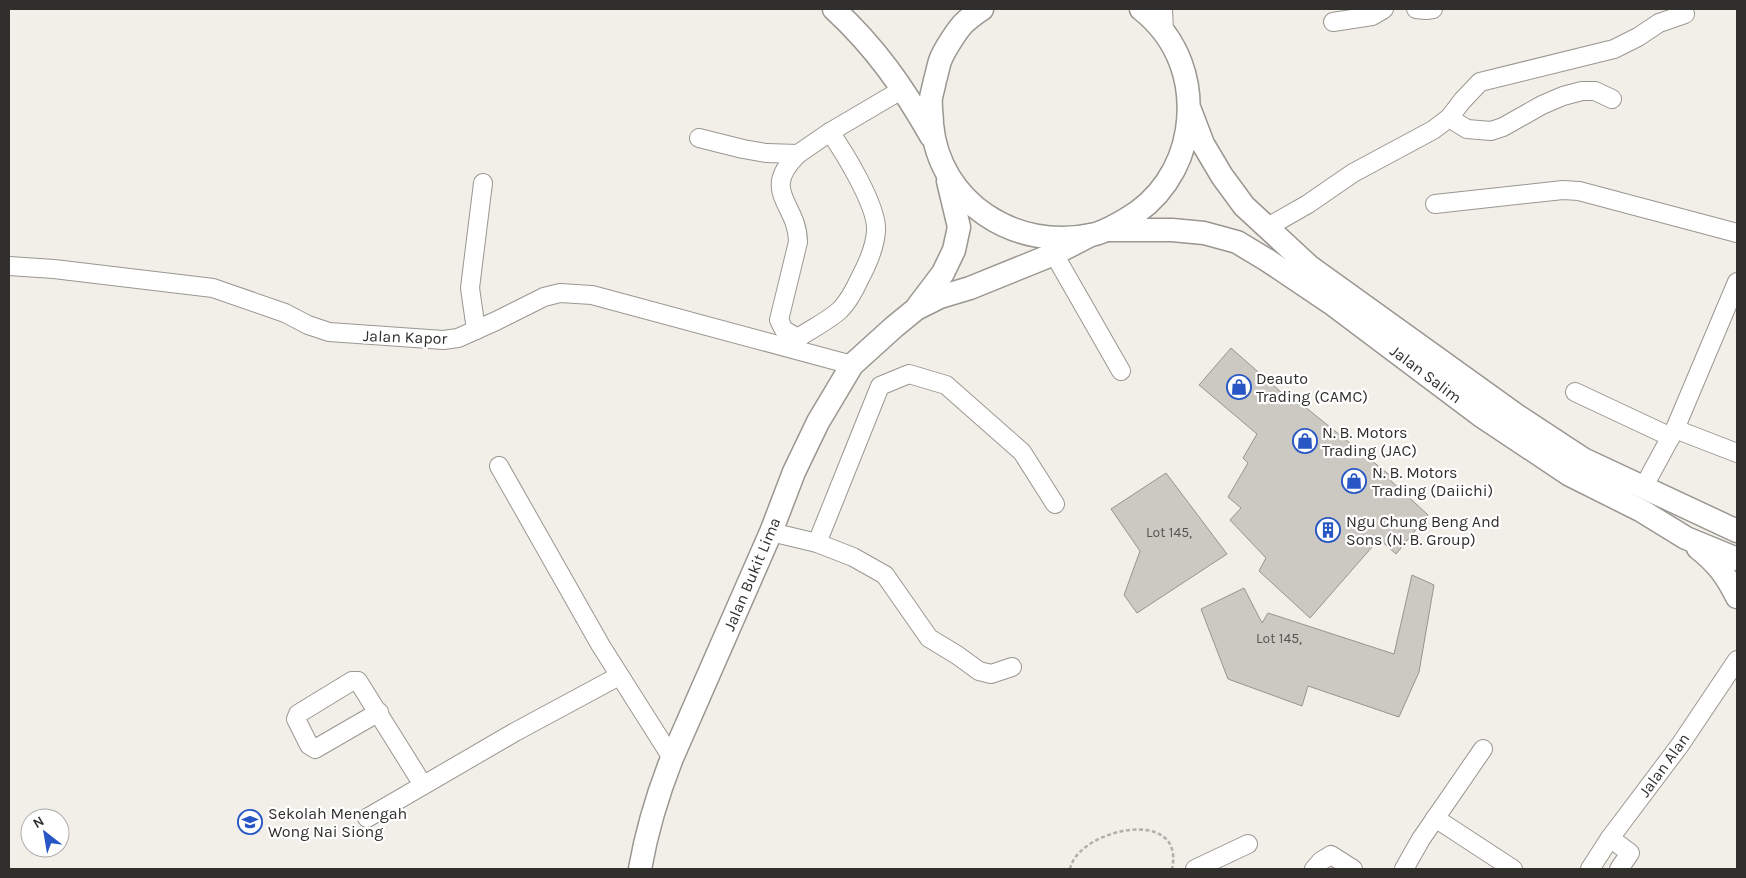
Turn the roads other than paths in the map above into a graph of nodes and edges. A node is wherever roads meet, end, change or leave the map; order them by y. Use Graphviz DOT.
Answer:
graph roads {
  1 [pos="834,9"];
  2 [pos="982,9"];
  3 [pos="1142,9"];
  4 [pos="1163,9"];
  5 [pos="1384,9"];
  6 [pos="1416,9"];
  7 [pos="1433,9"];
  8 [pos="1685,14"];
  9 [pos="1333,22"];
  10 [pos="1164,32"];
  11 [pos="903,89"];
  12 [pos="1612,99"];
  13 [pos="1190,110"];
  14 [pos="1449,118"];
  15 [pos="830,132"];
  16 [pos="699,138"];
  17 [pos="934,142"];
  18 [pos="798,154"];
  19 [pos="946,173"];
  20 [pos="483,183"];
  21 [pos="1435,204"];
  22 [pos="1266,228"];
  23 [pos="1099,233"];
  24 [pos="1737,233"];
  25 [pos="1054,254"];
  26 [pos="9,266"];
  27 [pos="1737,282"];
  28 [pos="1732,308"];
  29 [pos="916,309"];
  30 [pos="476,330"];
  31 [pos="797,343"];
  32 [pos="852,365"];
  33 [pos="1121,371"];
  34 [pos="1575,392"];
  35 [pos="1673,433"];
  36 [pos="1737,453"];
  37 [pos="499,466"];
  38 [pos="1643,488"];
  39 [pos="1055,504"];
  40 [pos="1737,531"];
  41 [pos="771,532"];
  42 [pos="1686,538"];
  43 [pos="817,543"];
  44 [pos="1737,558"];
  45 [pos="1737,597"];
  46 [pos="1737,660"];
  47 [pos="1012,668"];
  48 [pos="619,676"];
  49 [pos="379,712"];
  50 [pos="1483,749"];
  51 [pos="672,758"];
  52 [pos="423,785"];
  53 [pos="367,818"];
  54 [pos="1435,818"];
  55 [pos="1610,838"];
  56 [pos="1248,844"];
  57 [pos="640,869"];
  58 [pos="1195,869"];
  59 [pos="1314,869"];
  60 [pos="1353,869"];
  61 [pos="1404,869"];
  62 [pos="1513,869"];
  63 [pos="1590,869"];
  64 [pos="1619,869"];
  1 -- 11 [label="main road"];
  2 -- 17 [label="main road"];
  3 -- 10 [label="main road"];
  4 -- 10 [label="street"];
  5 -- 9 [label="street"];
  6 -- 7 [label="street"];
  8 -- 14 [label="street"];
  10 -- 13 [label="main road"];
  11 -- 15 [label="street"];
  11 -- 17 [label="main road"];
  12 -- 14 [label="street"];
  13 -- 22 [label="main road, Jalan Salim"];
  13 -- 23 [label="main road"];
  14 -- 22 [label="street"];
  15 -- 18 [label="street"];
  15 -- 31 [label="street"];
  16 -- 18 [label="street"];
  17 -- 19 [label="main road"];
  18 -- 31 [label="street"];
  19 -- 23 [label="main road, Jalan Salim"];
  19 -- 29 [label="main road"];
  20 -- 30 [label="street"];
  21 -- 24 [label="street"];
  22 -- 38 [label="main road, Jalan Salim"];
  23 -- 25 [label="main road"];
  23 -- 42 [label="main road, Jalan Salim"];
  25 -- 29 [label="main road"];
  25 -- 33 [label="street"];
  26 -- 30 [label="street, Jalan Kapor"];
  27 -- 28 [label="street"];
  28 -- 35 [label="street"];
  29 -- 32 [label="main road, Jalan Bukit Lima"];
  30 -- 31 [label="street, Jalan Kapor"];
  31 -- 32 [label="street, Jalan Kapor"];
  32 -- 41 [label="main road, Jalan Bukit Lima"];
  34 -- 35 [label="street"];
  35 -- 36 [label="street"];
  35 -- 38 [label="street"];
  37 -- 48 [label="street"];
  38 -- 40 [label="main road, Jalan Salim"];
  39 -- 43 [label="street"];
  41 -- 43 [label="street"];
  41 -- 51 [label="main road, Jalan Bukit Lima"];
  42 -- 44 [label="main road, Jalan Salim"];
  42 -- 45 [label="main road"];
  43 -- 47 [label="street"];
  46 -- 55 [label="street, Jalan Alan"];
  48 -- 51 [label="street"];
  48 -- 52 [label="street"];
  49 -- 49 [label="street"];
  49 -- 52 [label="street"];
  50 -- 54 [label="street"];
  51 -- 57 [label="main road, Jalan Bukit Lima"];
  52 -- 53 [label="street"];
  54 -- 61 [label="street"];
  54 -- 62 [label="street"];
  55 -- 63 [label="street, Jalan Alan"];
  55 -- 64 [label="street"];
  56 -- 58 [label="street"];
  59 -- 60 [label="street"];
}
